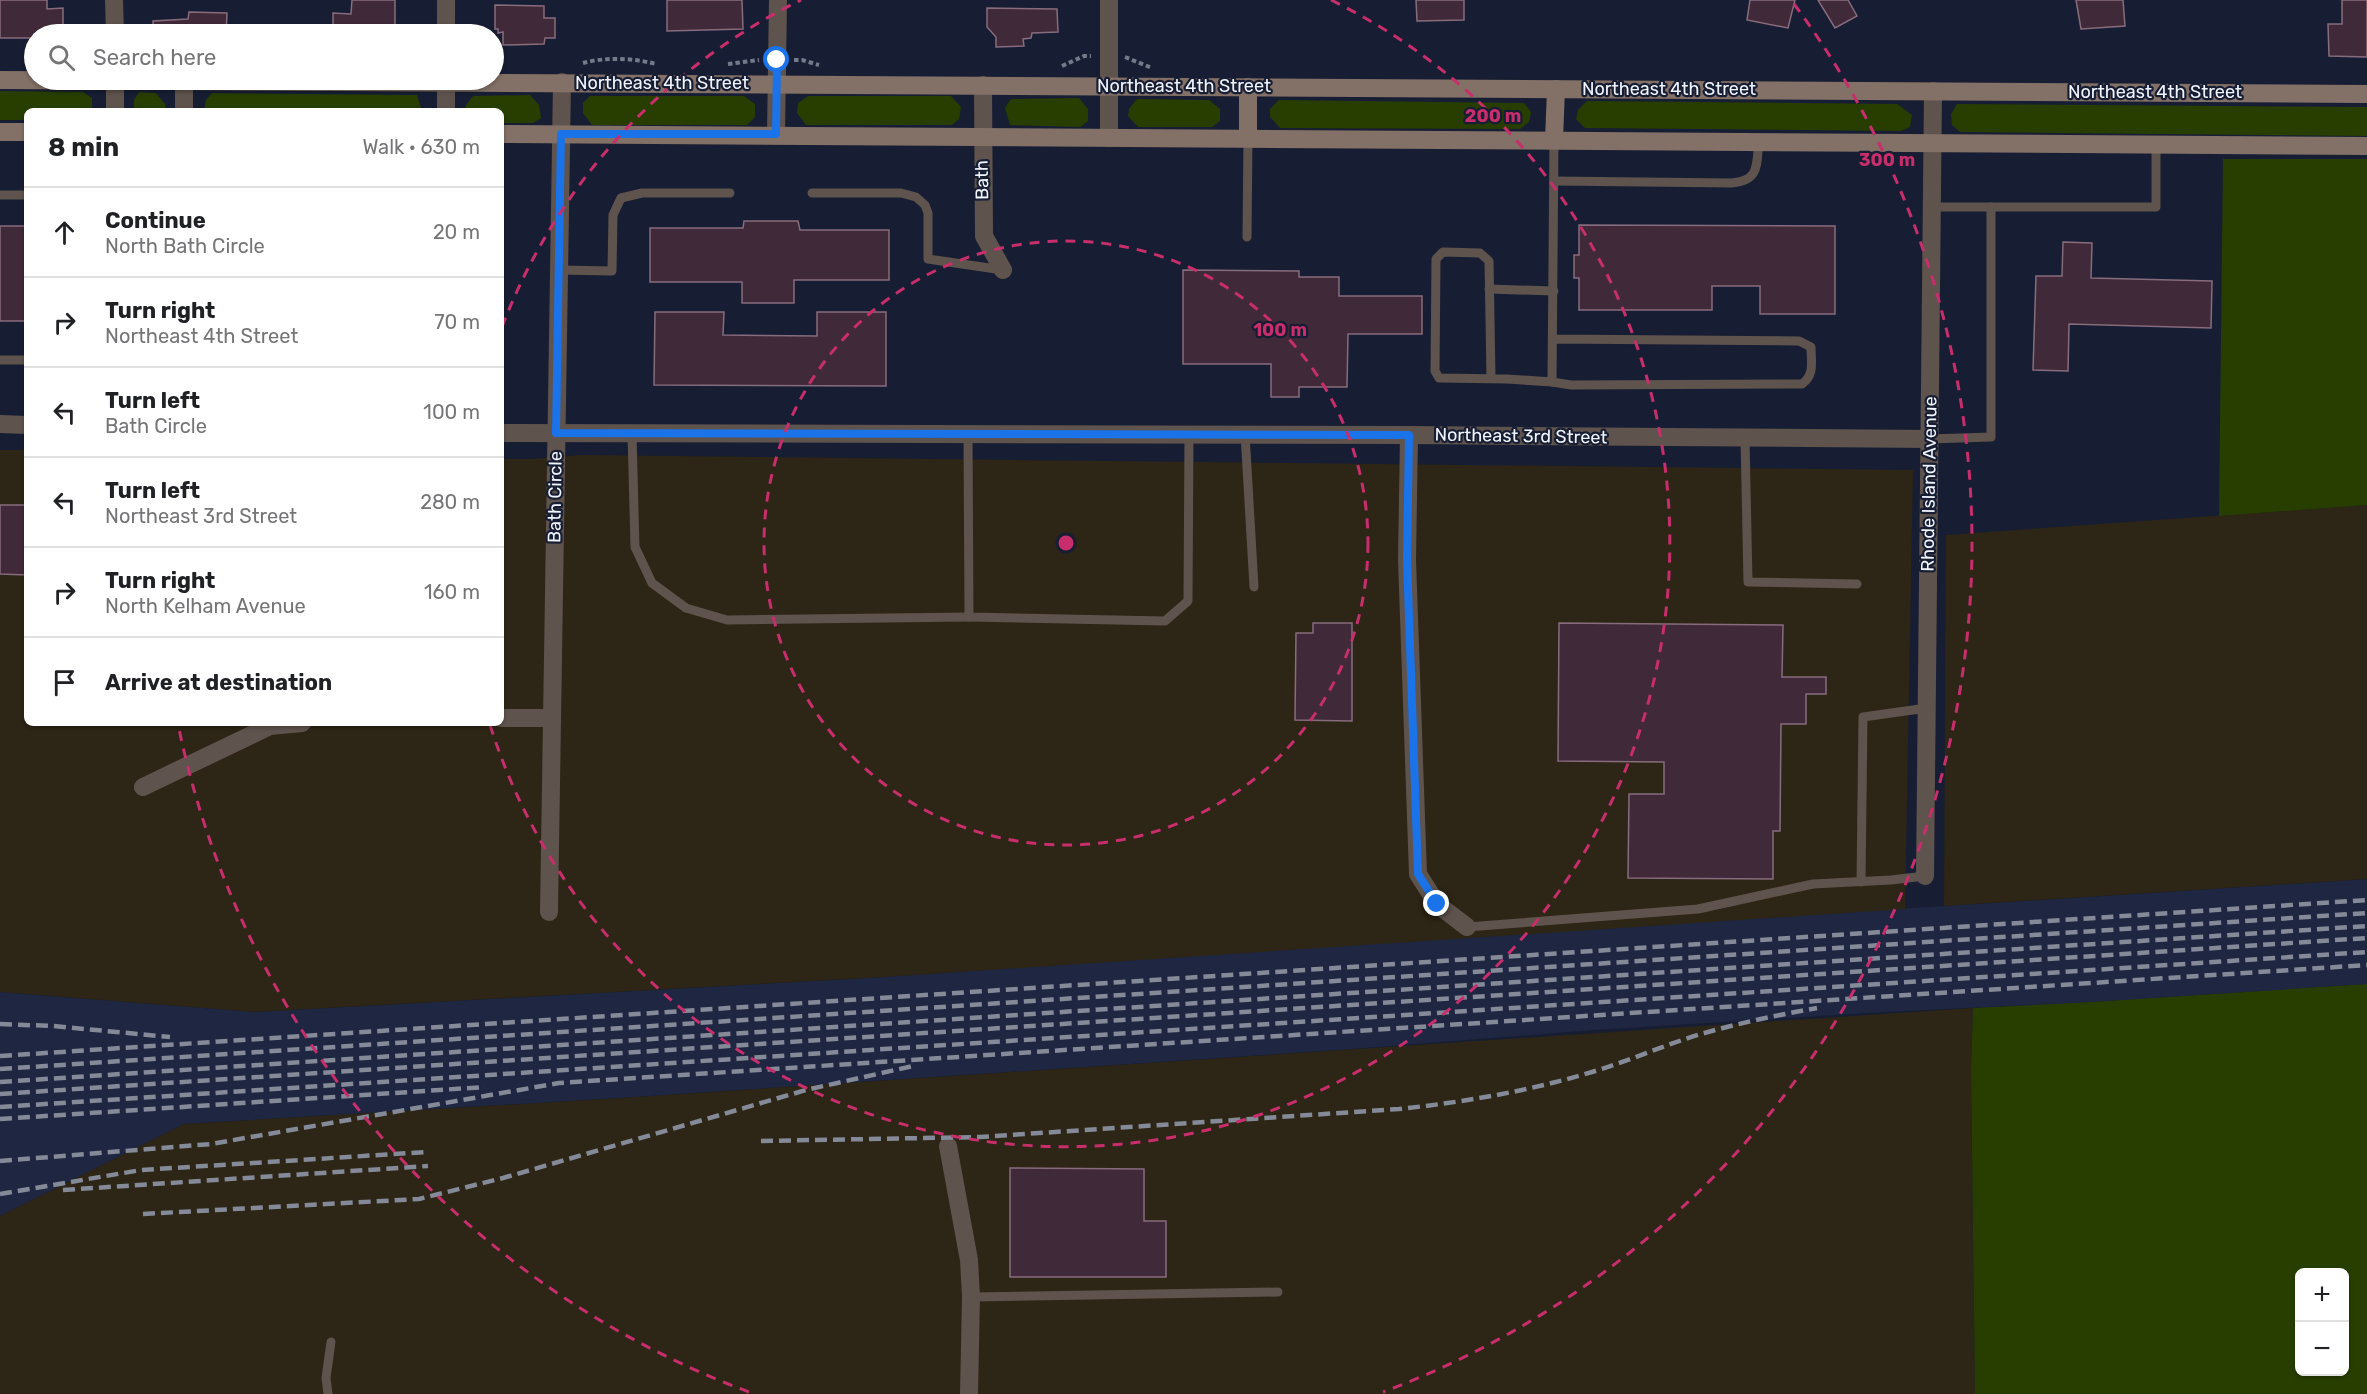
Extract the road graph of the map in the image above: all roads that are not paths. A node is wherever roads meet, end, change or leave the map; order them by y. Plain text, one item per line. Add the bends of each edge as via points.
1 (114, 0) edge
2 (446, 0) edge
3 (778, 0) edge
4 (1109, 0) edge
5 (115, 24) edge
6 (446, 24) edge
7 (0, 80) edge
8 (24, 80) edge
9 (504, 81) edge
10 (562, 82) junction
11 (776, 84) junction
12 (982, 85) junction
13 (1109, 86) junction
14 (1248, 87) junction
15 (1556, 88) junction
16 (115, 90) edge
17 (184, 90) edge
18 (446, 90) edge
19 (1933, 91) junction
20 (2367, 94) edge
21 (115, 108) edge
22 (184, 108) edge
23 (446, 108) edge
24 (0, 132) edge
25 (24, 132) edge
26 (504, 134) edge
27 (561, 134) junction
28 (776, 134) junction
29 (981, 136) junction
30 (1109, 138) junction
31 (1248, 138) junction
32 (1554, 140) junction
33 (1759, 141) junction
34 (1933, 142) junction
35 (2156, 144) junction
36 (2367, 146) edge
37 (1554, 181) junction
38 (730, 193) dead end
39 (812, 194) dead end
40 (0, 195) edge
41 (24, 195) edge
42 (1932, 207) junction
43 (1991, 207) junction
44 (1247, 237) dead end
45 (559, 270) junction
46 (1003, 270) joint
47 (1490, 289) junction
48 (1554, 291) junction
49 (1553, 339) junction
50 (0, 360) edge
51 (24, 360) edge
52 (1491, 378) junction
53 (1552, 382) junction
54 (0, 424) edge
55 (24, 425) edge
56 (504, 433) edge
57 (556, 433) junction
58 (632, 434) junction
59 (968, 434) junction
60 (1189, 434) junction
61 (1245, 434) junction
62 (1409, 435) junction
63 (1745, 438) junction
64 (1929, 439) junction
65 (1857, 584) dead end
66 (1254, 587) dead end
67 (969, 617) junction
68 (1926, 708) junction
69 (504, 718) edge
70 (552, 718) junction
71 (270, 726) edge
72 (143, 787) dead end
73 (1925, 876) joint
74 (1861, 882) junction
75 (549, 912) dead end
76 (1467, 927) joint
77 (948, 1146) dead end
78 (1278, 1292) dead end
79 (971, 1297) junction
80 (331, 1342) dead end
81 (328, 1394) edge
82 (969, 1394) edge

1 - 5 street
2 - 6 street
3 - 11 street
4 - 13 street
7 - 8 main road, Northeast 4th Street
9 - 10 main road, Northeast 4th Street
10 - 11 main road, Northeast 4th Street
10 - 27 street, Bath Circle
11 - 12 main road, Northeast 4th Street
11 - 28 street
12 - 13 main road, Northeast 4th Street
12 - 29 street, Bath
13 - 14 main road, Northeast 4th Street
13 - 30 street
14 - 15 main road, Northeast 4th Street
14 - 31 main road
15 - 19 main road, Northeast 4th Street
15 - 32 main road
16 - 21 street
17 - 22 street
18 - 23 street
19 - 20 main road, Northeast 4th Street
19 - 34 street, Rhode Island Avenue
24 - 25 main road
26 - 27 main road
27 - 28 main road
27 - 45 street, Bath Circle
28 - 29 main road
29 - 30 main road
29 - 46 street, Bath via 984,236
30 - 31 main road
31 - 32 main road
31 - 44 lane
32 - 33 main road
32 - 37 lane
33 - 34 main road
33 - 37 lane via 1756,169 1746,181
34 - 35 main road
34 - 42 street, Rhode Island Avenue
35 - 36 main road
35 - 43 lane via 2156,207
37 - 48 lane
38 - 45 lane via 642,193 621,198 613,215 612,271
39 - 46 lane via 916,197 928,213 928,259
40 - 41 lane
42 - 43 lane
42 - 64 street, Rhode Island Avenue
43 - 64 lane via 1991,437
45 - 57 street, Bath Circle
47 - 48 lane
47 - 52 lane
47 - 52 lane via 1489,261 1480,253 1443,252 1436,259 1435,371 1439,378
48 - 49 lane
49 - 53 lane
49 - 53 lane via 1799,341 1811,347 1812,370 1802,384
50 - 51 lane
52 - 53 lane
54 - 55 street
56 - 57 street, Northeast 3rd Street
57 - 58 street, Northeast 3rd Street
57 - 70 street, Bath Circle
58 - 59 street, Northeast 3rd Street
58 - 67 lane via 635,547 652,583 686,608 727,620
59 - 60 street, Northeast 3rd Street
59 - 67 lane
60 - 61 street, Northeast 3rd Street
60 - 67 lane via 1188,601 1165,621
61 - 62 street, Northeast 3rd Street
61 - 66 lane
62 - 63 street, Northeast 3rd Street
62 - 76 street via 1407,560 1418,874 1437,904
63 - 64 street, Northeast 3rd Street
63 - 65 lane via 1748,582
64 - 68 street, Rhode Island Avenue
68 - 73 street, Rhode Island Avenue
68 - 74 lane via 1863,717
69 - 70 street
70 - 75 street, Bath Circle
71 - 72 street
73 - 74 lane
74 - 76 lane via 1813,884 1698,909
77 - 79 street via 969,1260
78 - 79 lane
79 - 82 street
80 - 81 lane

